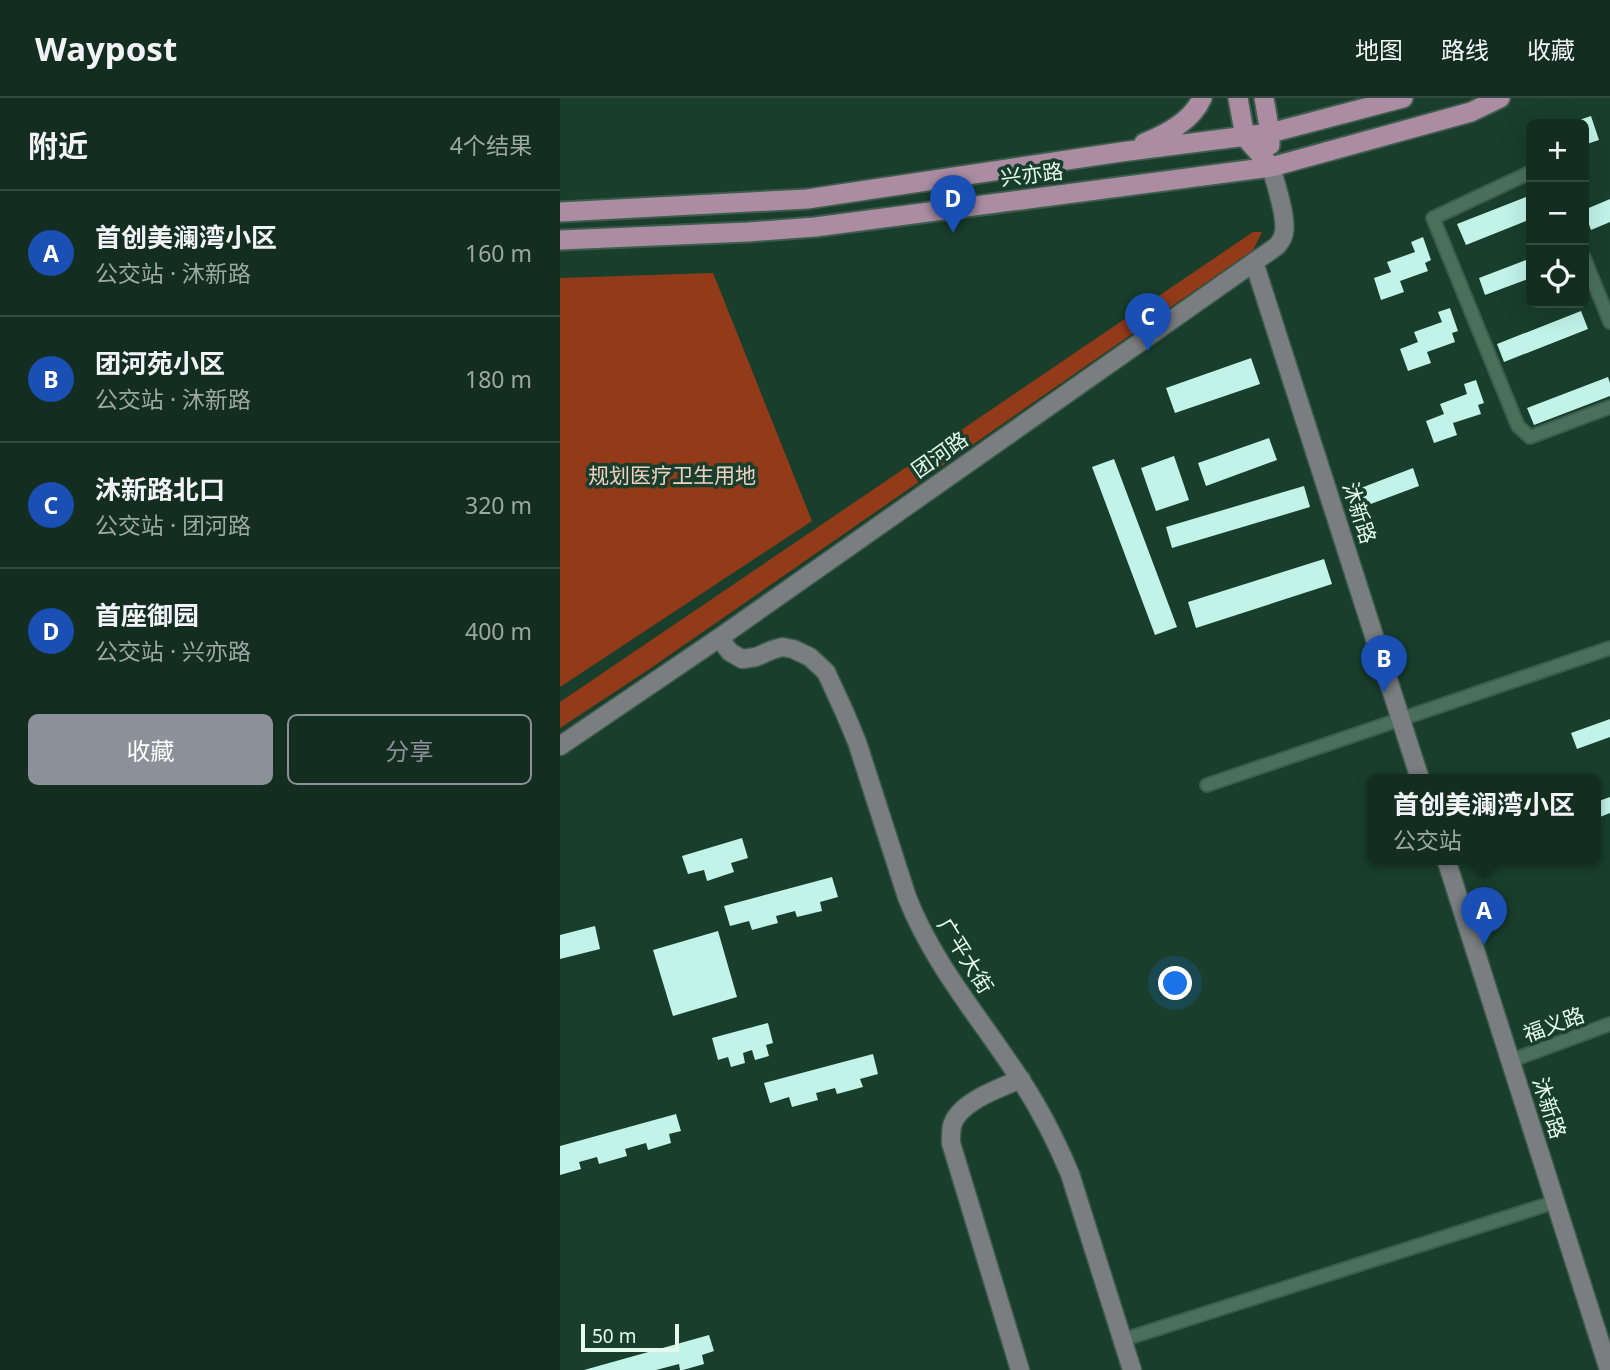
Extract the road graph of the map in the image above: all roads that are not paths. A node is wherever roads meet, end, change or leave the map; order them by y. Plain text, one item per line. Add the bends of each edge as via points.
1 (1202, 98) edge
2 (1238, 98) edge
3 (1264, 98) edge
4 (1403, 98) edge
5 (1500, 98) edge
6 (1270, 133) junction
7 (1245, 137) junction
8 (1121, 152) junction
9 (1271, 167) junction
10 (1526, 174) edge
11 (560, 212) edge
12 (560, 240) edge
13 (1254, 262) junction
14 (1589, 270) edge
15 (1610, 322) edge
16 (1610, 407) edge
17 (719, 638) junction
18 (1610, 648) edge
19 (1401, 719) junction
20 (560, 746) edge
21 (1418, 774) edge
22 (1207, 785) dead end
23 (1448, 865) edge
24 (1610, 1024) edge
25 (1510, 1061) junction
26 (1021, 1079) junction
27 (1555, 1202) junction
28 (1122, 1340) junction
29 (1015, 1369) edge
30 (1132, 1370) edge
31 (1609, 1370) edge

1 - 8 main road via 1181,125
2 - 7 main road
3 - 6 main road
4 - 6 main road, 兴亦路
5 - 9 main road, 兴亦路 via 1471,112
6 - 7 main road, 兴亦路
6 - 9 main road
7 - 8 main road, 兴亦路
7 - 9 main road
8 - 11 main road, 兴亦路 via 807,199
9 - 12 main road, 兴亦路 via 815,227
9 - 13 street, 团河路 via 1284,235
10 - 16 street via 1433,218 1518,426 1530,437
13 - 17 street, 团河路
13 - 19 street, 沐新路
14 - 15 street
17 - 20 street, 团河路
17 - 26 street, 广平大街 via 742,659 782,647 810,657 826,672 857,742 915,918 951,981
18 - 19 street
19 - 21 street, 沐新路
19 - 22 street
23 - 25 street, 沐新路
24 - 25 street, 福义路
25 - 27 street, 沐新路
26 - 28 street, 广平大街 via 1070,1174
26 - 29 street via 963,1107 952,1124 951,1143
27 - 28 street
27 - 31 street, 沐新路
28 - 30 street, 广平大街

